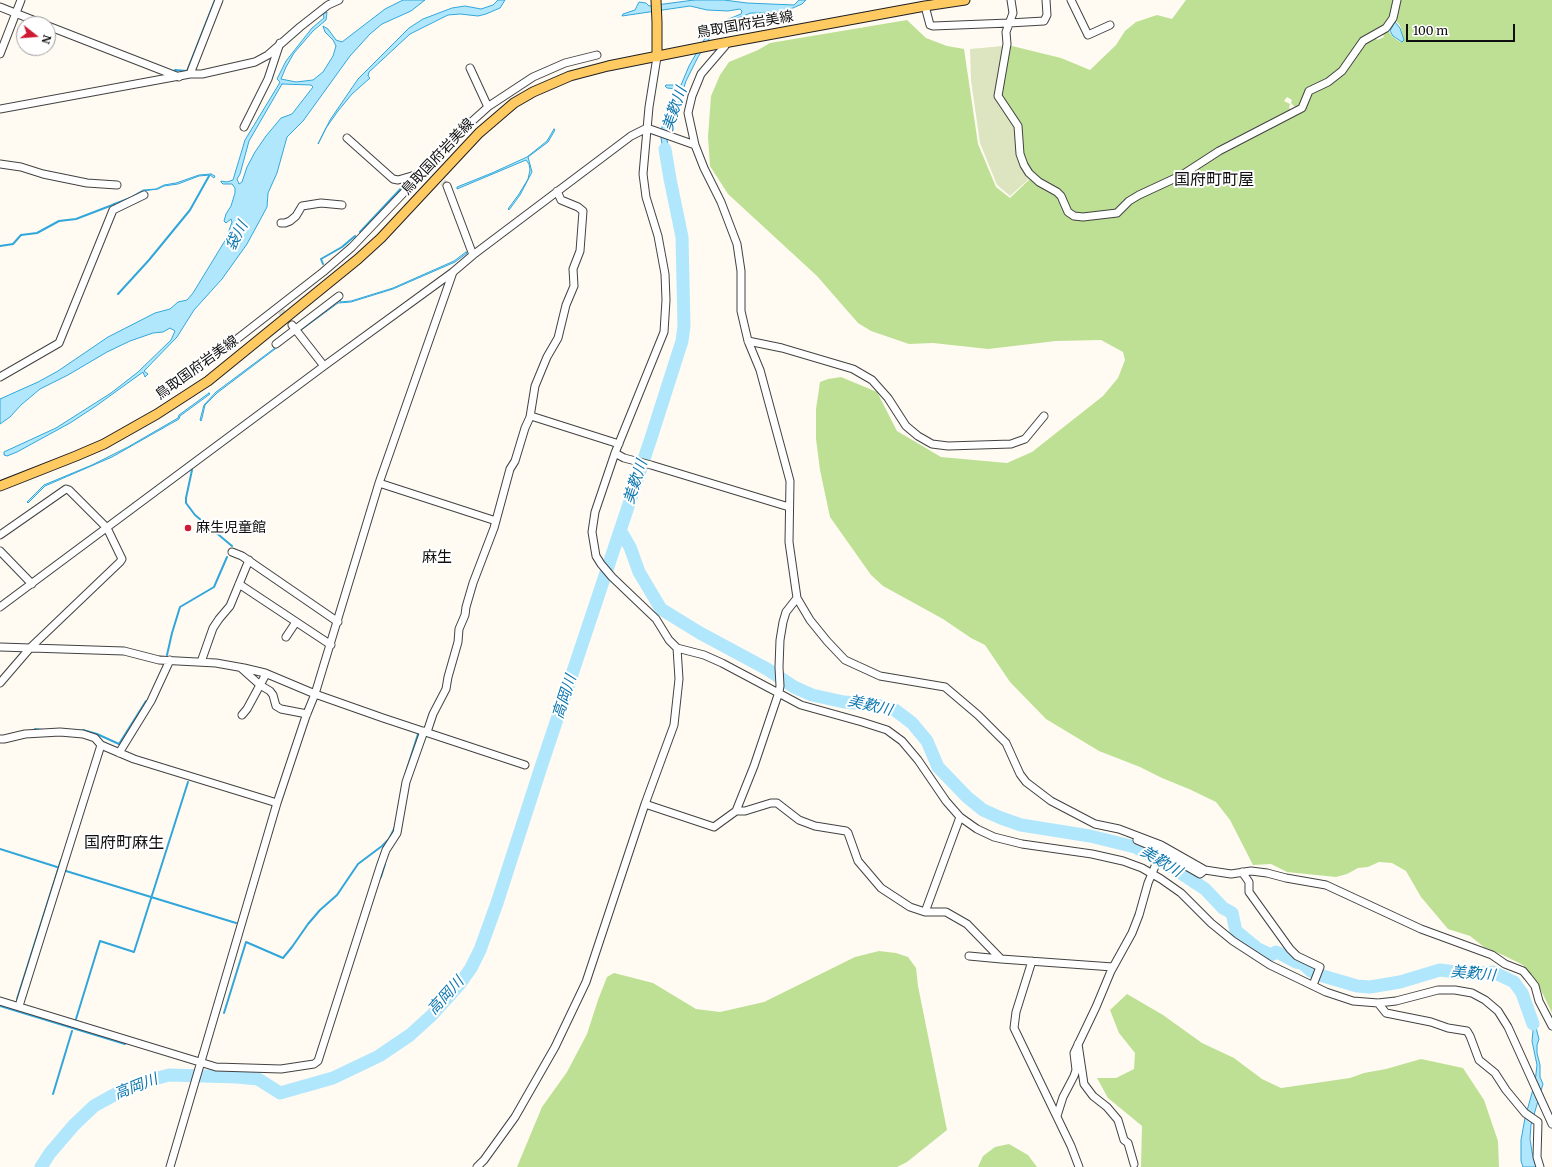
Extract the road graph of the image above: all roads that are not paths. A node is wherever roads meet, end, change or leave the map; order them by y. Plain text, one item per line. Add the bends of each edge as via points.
1 (22, 0) edge
2 (219, 0) edge
3 (339, 0) edge
4 (656, 0) edge
5 (965, 0) edge
6 (1011, 0) edge
7 (1046, 0) edge
8 (1071, 0) edge
9 (1397, 0) edge
10 (925, 6) junction
11 (0, 7) edge
12 (16, 13) junction
13 (23, 16) edge
14 (1010, 23) junction
15 (1110, 25) dead end
16 (56, 29) edge
17 (280, 43) junction
18 (726, 43) junction
19 (0, 54) edge
20 (597, 55) dead end
21 (657, 57) junction
22 (470, 68) dead end
23 (190, 74) junction
24 (179, 77) junction
25 (488, 107) junction
26 (0, 109) edge
27 (244, 127) dead end
28 (647, 128) junction
29 (347, 138) dead end
30 (695, 145) junction
31 (0, 164) edge
32 (422, 173) junction
33 (117, 185) dead end
34 (447, 186) tunnel mouth
35 (557, 191) junction
36 (144, 195) dead end
37 (342, 205) dead end
38 (281, 223) dead end
39 (473, 255) junction
40 (453, 272) junction
41 (339, 296) dead end
42 (294, 327) junction
43 (237, 339) dead end
44 (748, 341) junction
45 (276, 344) dead end
46 (324, 366) junction
47 (0, 377) edge
48 (531, 416) junction
49 (1044, 416) dead end
50 (619, 444) junction
51 (615, 452) junction
52 (379, 483) junction
53 (0, 486) edge
54 (789, 507) junction
55 (496, 521) junction
56 (107, 528) junction
57 (0, 535) edge
58 (0, 551) edge
59 (232, 552) dead end
60 (249, 560) junction
61 (32, 584) junction
62 (239, 584) junction
63 (797, 598) junction
64 (0, 607) edge
65 (296, 622) junction
66 (338, 622) junction
67 (286, 637) dead end
68 (331, 645) junction
69 (0, 647) edge
70 (32, 647) junction
71 (677, 648) junction
72 (170, 660) junction
73 (201, 662) junction
74 (239, 667) junction
75 (266, 674) junction
76 (0, 682) edge
77 (260, 685) junction
78 (779, 692) junction
79 (315, 694) junction
80 (242, 714) dead end
81 (307, 714) junction
82 (426, 732) junction
83 (0, 739) edge
84 (101, 745) junction
85 (119, 753) junction
86 (525, 765) dead end
87 (277, 803) junction
88 (645, 804) junction
89 (736, 811) junction
90 (960, 817) junction
91 (1122, 830) junction
92 (1160, 854) junction
93 (1153, 870) junction
94 (1205, 870) junction
95 (1242, 872) junction
96 (925, 912) junction
97 (969, 956) dead end
98 (1001, 959) junction
99 (1032, 961) junction
100 (1113, 967) junction
101 (1314, 982) junction
102 (0, 1001) edge
103 (1378, 1003) junction
104 (19, 1006) junction
105 (1552, 1026) edge
106 (1078, 1044) junction
107 (200, 1066) junction
108 (1057, 1116) junction
109 (1552, 1124) edge
110 (1134, 1164) dead end
111 (170, 1167) edge
112 (477, 1167) edge
113 (1079, 1167) edge
114 (1540, 1167) edge

1 - 12 street
2 - 23 street
3 - 17 street via 328,5
4 - 21 main road
5 - 10 main road, 鳥取国府岩美線
6 - 14 street via 1013,13
7 - 14 street via 1047,16 1044,21
8 - 15 street via 1088,35
9 - 14 street via 1393,18 1386,28 1364,41 1342,71 1328,82 1309,91 1302,108 1219,151 1182,175 1129,201 1117,212 1083,217 1068,212 1061,196 1039,182 1026,169 1020,154 1018,126 998,96 1007,44 1006,32
10 - 14 street via 930,25 933,26
10 - 18 main road, 鳥取国府岩美線
11 - 12 street
12 - 13 street
12 - 19 street
16 - 24 street
17 - 23 street via 255,62 202,74
17 - 27 street via 268,79
18 - 21 main road, 鳥取国府岩美線
18 - 30 street via 701,74 692,96 688,113
20 - 25 street via 565,63 532,77
21 - 28 street
21 - 53 main road, 鳥取国府岩美線 via 570,76 533,92 514,104 479,133 381,238 358,259 208,381 158,414 104,444
22 - 25 street
23 - 24 street
24 - 26 street
25 - 32 street via 459,133
28 - 30 street
28 - 35 street via 631,136
28 - 50 street via 643,174 646,197 658,236 665,274 664,332
29 - 32 street via 393,179
30 - 44 street via 737,244 741,271 741,311
31 - 33 street via 87,183
32 - 43 street via 352,247 279,309
34 - 39 street
35 - 39 street
35 - 48 street via 561,200 583,211 580,251 574,265 574,286 566,305 558,338 535,386
36 - 47 street via 113,210 59,343
37 - 38 street via 321,202 302,206 290,221
39 - 40 street
40 - 46 street
40 - 52 street
41 - 42 street
42 - 45 street
42 - 46 street
44 - 49 street via 853,369 872,380 888,398 906,426 932,444 1011,444 1025,439
44 - 54 street via 760,370 790,480
46 - 56 street
48 - 50 street
48 - 55 street via 510,469
50 - 51 street
51 - 54 street via 624,458
51 - 71 street via 595,512 592,532 596,556 612,577 656,619
52 - 55 street
52 - 66 street
54 - 63 street via 789,542
55 - 82 street via 459,629 446,689
56 - 57 street via 66,489
56 - 61 street
56 - 70 street via 122,559
58 - 61 street
59 - 60 street
60 - 62 street
60 - 66 street
61 - 64 street
62 - 65 street
62 - 73 street via 230,606 213,628
63 - 78 street via 786,612 783,622
63 - 91 street via 810,620 845,660 880,676 945,687 1006,743 1026,782 1050,801 1095,824
65 - 67 street
65 - 68 street
66 - 68 street
68 - 79 street
69 - 70 street
70 - 72 street via 124,651 159,660
70 - 76 street
71 - 78 street via 710,657
71 - 88 street via 679,679 674,725
72 - 73 street
72 - 85 street via 151,701
73 - 74 street
74 - 75 street
74 - 77 street
75 - 77 street
75 - 79 street
77 - 80 street
77 - 81 street via 270,691 276,706
78 - 89 street
78 - 90 street via 801,705 887,730 902,740
79 - 81 street
79 - 82 street
81 - 87 street
82 - 86 street
82 - 107 street via 406,782 397,833 386,850 380,867 318,1061 314,1064 274,1069
83 - 84 street via 24,734 60,732 89,736
84 - 85 street
84 - 104 street
85 - 87 street
87 - 107 street
88 - 89 street via 714,827
88 - 112 street via 586,982 555,1048 515,1117
89 - 96 street via 777,803 799,820 815,826 846,831 858,862 881,888 910,907
90 - 93 street via 994,837 1100,856
90 - 96 street
91 - 92 street
91 - 94 street via 1161,845
92 - 93 street
92 - 94 street via 1200,874
93 - 100 street via 1140,915
93 - 101 street via 1233,941 1270,965
94 - 95 street via 1231,874
95 - 101 street via 1249,882 1249,892 1290,949 1297,956 1320,967
95 - 105 street via 1268,873 1326,885 1420,929 1492,955 1505,964 1523,971 1535,986 1539,1001
96 - 98 street via 946,912 967,924
97 - 98 street
98 - 99 street
99 - 100 street
99 - 108 street via 1016,1012 1014,1028
100 - 106 street
101 - 103 street via 1332,994 1352,1002
102 - 104 street
103 - 109 street via 1438,990 1472,993 1485,1000 1498,1011 1508,1026
103 - 114 street via 1386,1013 1467,1031 1478,1060 1495,1073 1525,1113 1538,1122 1537,1157
104 - 107 street
106 - 108 street via 1074,1053 1076,1070
106 - 110 street via 1084,1084 1118,1120
107 - 111 street
108 - 113 street

